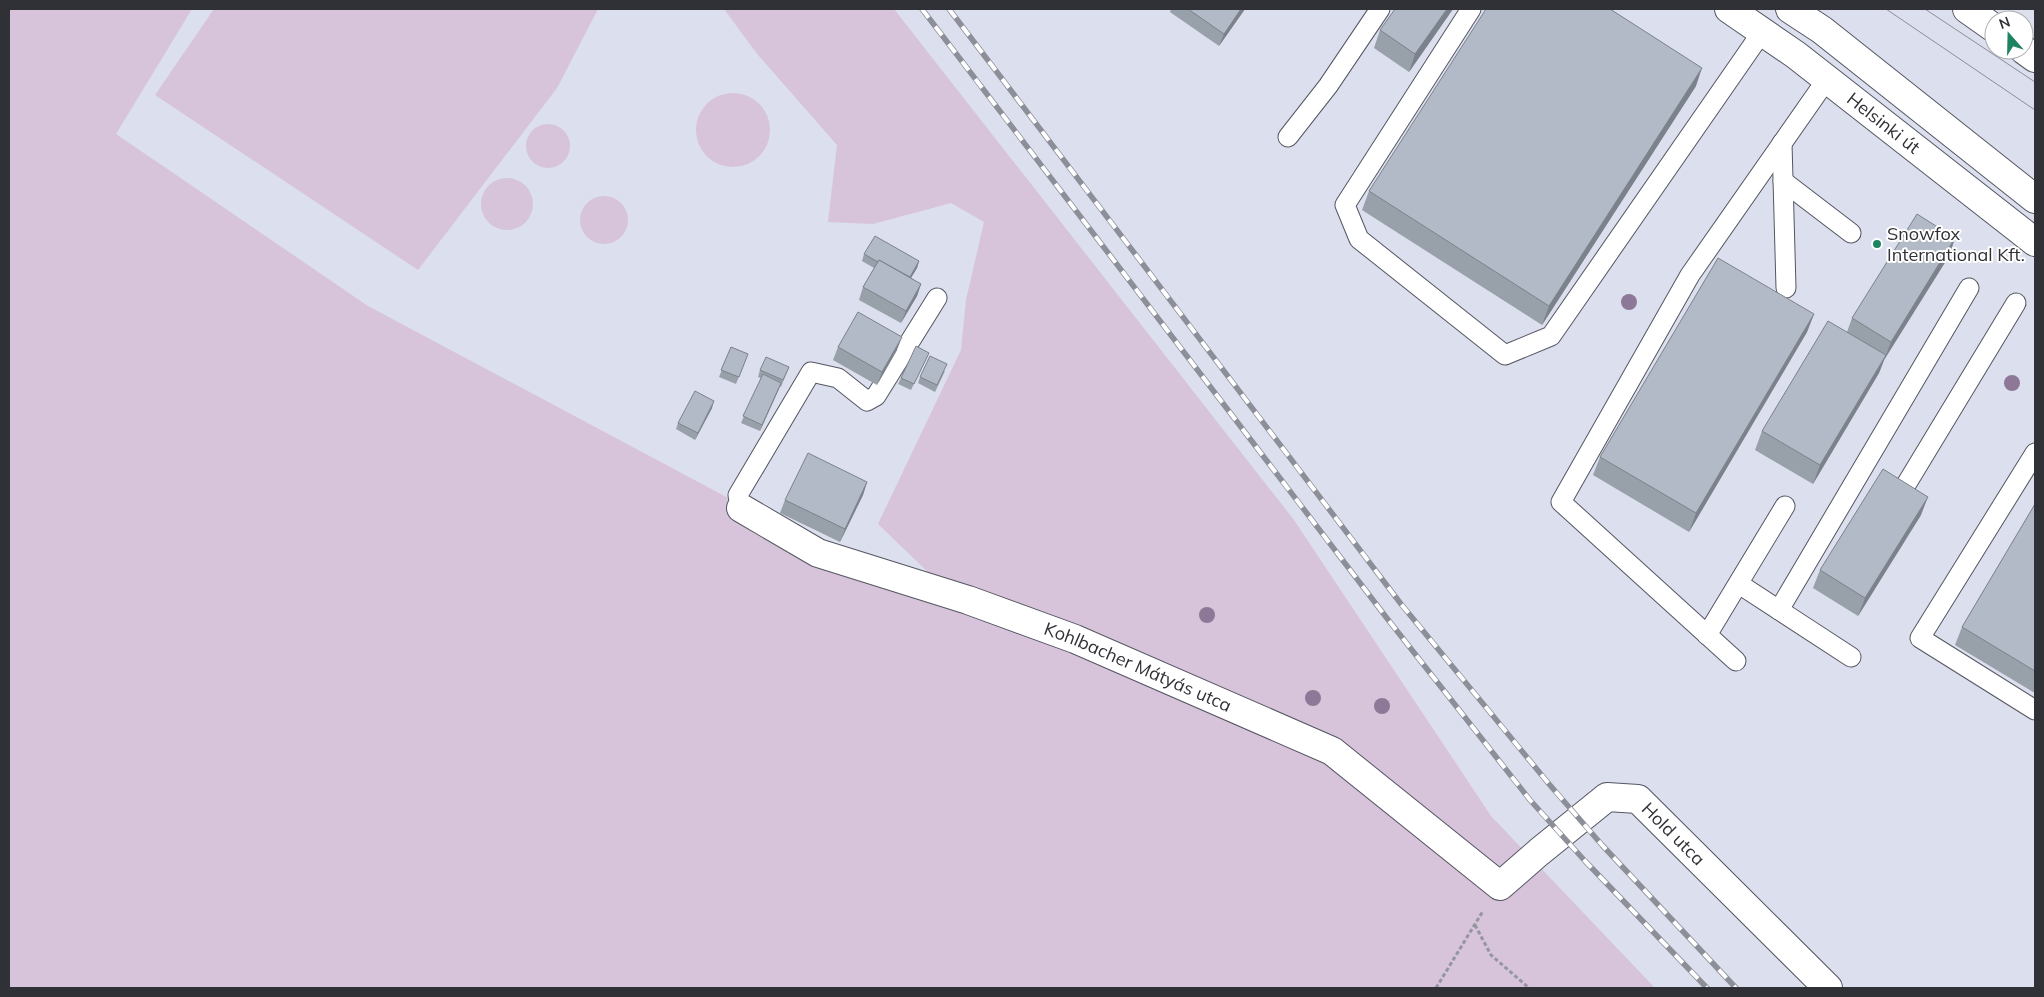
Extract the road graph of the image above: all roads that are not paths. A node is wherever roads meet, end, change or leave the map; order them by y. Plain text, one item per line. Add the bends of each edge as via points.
1 (1380, 9) edge
2 (1471, 9) edge
3 (1729, 9) edge
4 (1790, 9) edge
5 (1967, 9) edge
6 (1984, 21) edge
7 (1762, 32) junction
8 (1827, 79) junction
9 (1288, 137) dead end
10 (1782, 143) junction
11 (1783, 181) junction
12 (2035, 199) edge
13 (1851, 233) dead end
14 (2035, 242) edge
15 (1786, 288) dead end
16 (1969, 288) dead end
17 (937, 298) dead end
18 (2016, 303) dead end
19 (2035, 452) edge
20 (1904, 488) edge
21 (1786, 506) dead end
22 (741, 508) joint
23 (1739, 584) junction
24 (1779, 610) junction
25 (1707, 635) junction
26 (1851, 657) dead end
27 (1736, 661) dead end
28 (2035, 710) edge
29 (1500, 886) joint
30 (1828, 988) edge

1 - 9 lane via 1328,86
2 - 7 lane via 1345,205 1359,239 1505,356 1551,336
3 - 7 street, Helsinki út
4 - 12 street, Helsinki út via 1822,30
5 - 6 street
7 - 8 street, Helsinki út
8 - 10 lane
8 - 14 street, Helsinki út
10 - 11 lane
10 - 25 lane via 1690,275 1561,502
11 - 13 lane
11 - 15 lane
16 - 24 lane
17 - 22 lane via 876,396 867,401 838,378 811,372 738,495
18 - 20 lane
19 - 28 lane via 1920,638
21 - 23 lane
22 - 29 street, Kohlbacher Mátyás utca via 818,552 968,600 1075,640 1332,752
23 - 24 lane
23 - 25 lane
24 - 26 lane
25 - 27 lane
29 - 30 street, Hold utca via 1607,797 1638,800

